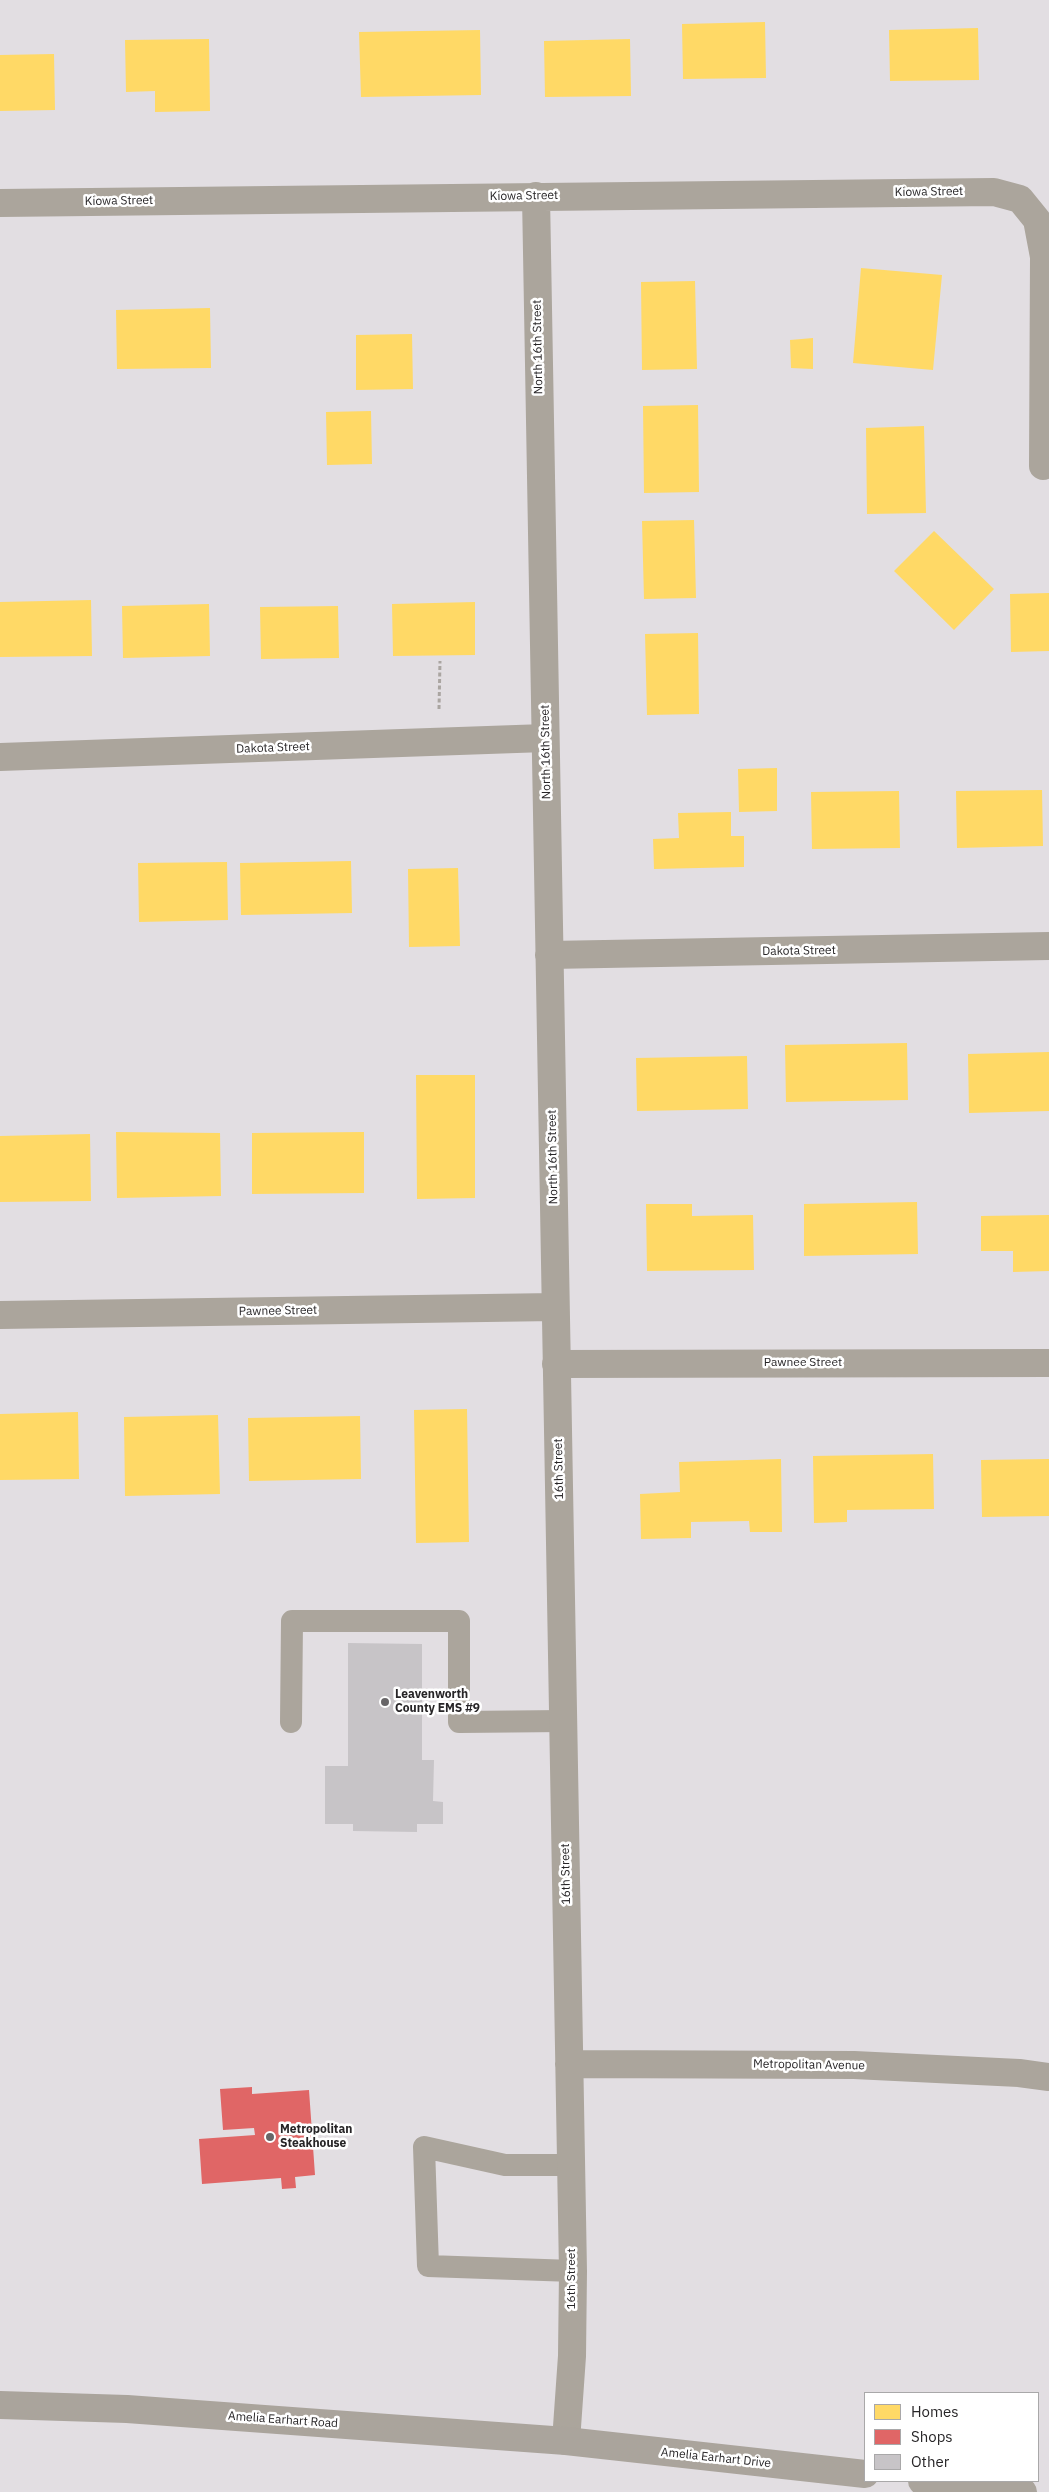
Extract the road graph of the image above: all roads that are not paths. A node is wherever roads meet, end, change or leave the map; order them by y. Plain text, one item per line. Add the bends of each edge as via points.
1 (536, 196) junction
2 (0, 203) edge
3 (1043, 466) dead end
4 (545, 738) junction
5 (0, 757) edge
6 (1049, 946) edge
7 (549, 956) junction
8 (555, 1307) junction
9 (0, 1315) edge
10 (1049, 1363) edge
11 (556, 1364) junction
12 (564, 1721) junction
13 (290, 1722) dead end
14 (569, 2064) junction
15 (1049, 2077) edge
16 (571, 2165) junction
17 (573, 2271) junction
18 (0, 2405) edge
19 (566, 2441) junction
20 (864, 2474) edge
21 (931, 2482) edge
22 (1023, 2492) edge

1 - 2 street, Kiowa Street
1 - 3 street, Kiowa Street via 994,192 1020,199 1037,220 1044,257
1 - 4 street, North 16th Street
4 - 5 street, Dakota Street
4 - 7 street, North 16th Street
6 - 7 street, Dakota Street
7 - 8 street, North 16th Street
8 - 9 street, Pawnee Street
8 - 11 street, 16th Street
10 - 11 street, Pawnee Street
11 - 12 street, 16th Street
12 - 13 lane via 459,1722 459,1621 292,1621
12 - 14 street, 16th Street
14 - 15 street, Metropolitan Avenue via 854,2065
14 - 16 street, 16th Street
16 - 17 street, 16th Street
16 - 17 lane via 505,2165 424,2147 428,2266
17 - 19 street, 16th Street
18 - 19 highway, Amelia Earhart Road via 137,2410
19 - 20 highway, Amelia Earhart Drive
21 - 22 highway

